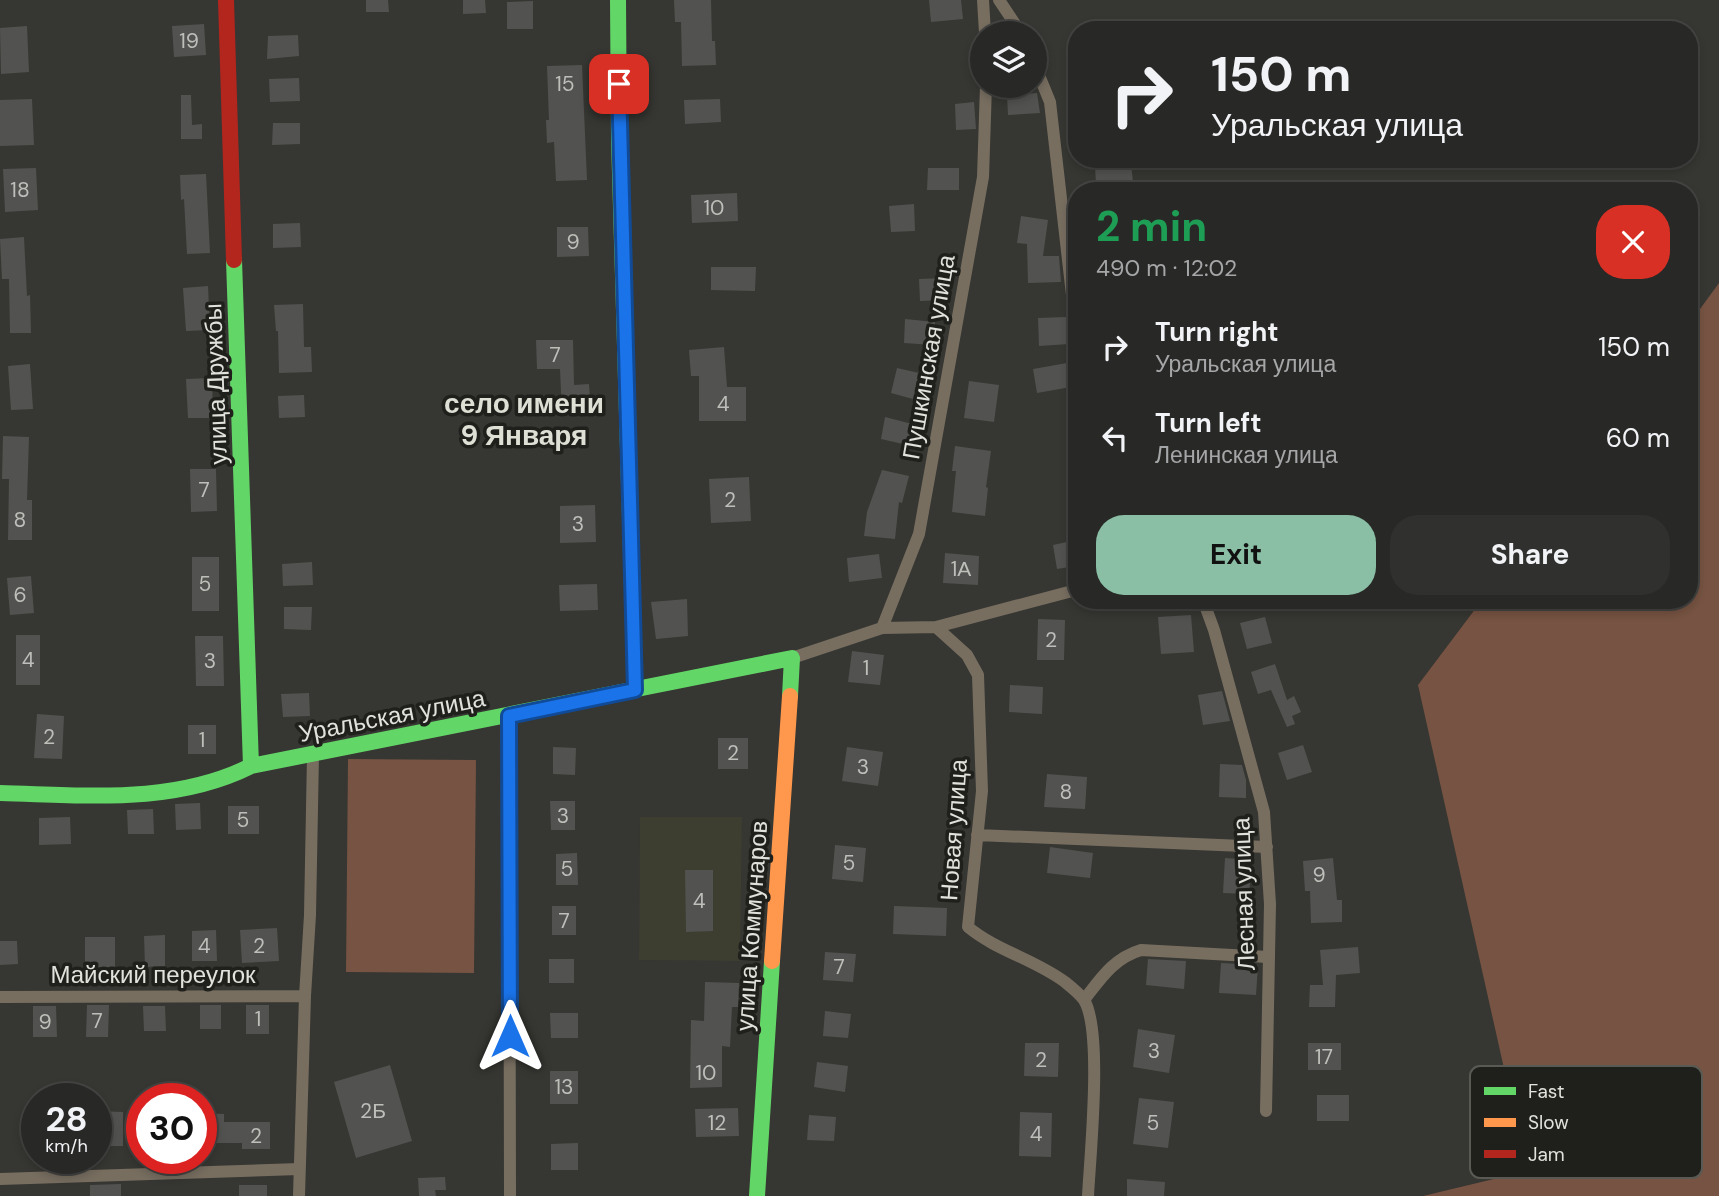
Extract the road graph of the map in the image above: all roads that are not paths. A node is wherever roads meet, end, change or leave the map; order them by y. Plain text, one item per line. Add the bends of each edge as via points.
1 (226, 0) edge
2 (618, 0) edge
3 (983, 0) edge
4 (999, 0) edge
5 (984, 21) edge
6 (1013, 21) edge
7 (1047, 94) edge
8 (986, 98) edge
9 (1068, 260) edge
10 (1068, 592) edge
11 (1206, 609) edge
12 (936, 627) junction
13 (882, 628) junction
14 (792, 658) junction
15 (635, 690) junction
16 (509, 716) junction
17 (313, 755) junction
18 (251, 766) junction
19 (0, 793) edge
20 (977, 835) junction
21 (1267, 847) junction
22 (1268, 957) junction
23 (305, 996) junction
24 (0, 997) edge
25 (1084, 1000) junction
26 (1266, 1111) dead end
27 (299, 1169) junction
28 (0, 1179) edge
29 (299, 1196) edge
30 (510, 1196) edge
31 (757, 1196) edge
32 (1088, 1196) edge

1 - 18 street, улица Дружбы
2 - 15 street
3 - 5 street
4 - 6 street
7 - 9 street
8 - 13 street, Пушкинская улица via 983,177 919,534
10 - 12 street, Уральская улица
11 - 21 street, Лесная улица via 1258,786
12 - 13 street, Уральская улица
12 - 20 street, Новая улица via 967,655 978,675 982,791
13 - 14 street, Уральская улица
14 - 15 street, Уральская улица
14 - 31 street, улица Коммунаров
15 - 16 street, Уральская улица
16 - 17 street, Уральская улица
16 - 30 street
17 - 18 street, Уральская улица
17 - 23 street
18 - 19 street, Уральская улица via 220,781 159,792
20 - 21 street
20 - 25 street, Новая улица via 968,927 986,942 1065,982
21 - 22 street, Лесная улица
22 - 25 street via 1141,950 1125,954
22 - 26 street, Лесная улица
23 - 24 street, Майский переулок
23 - 27 street
25 - 32 street via 1091,1020 1094,1060
27 - 28 street
27 - 29 street

